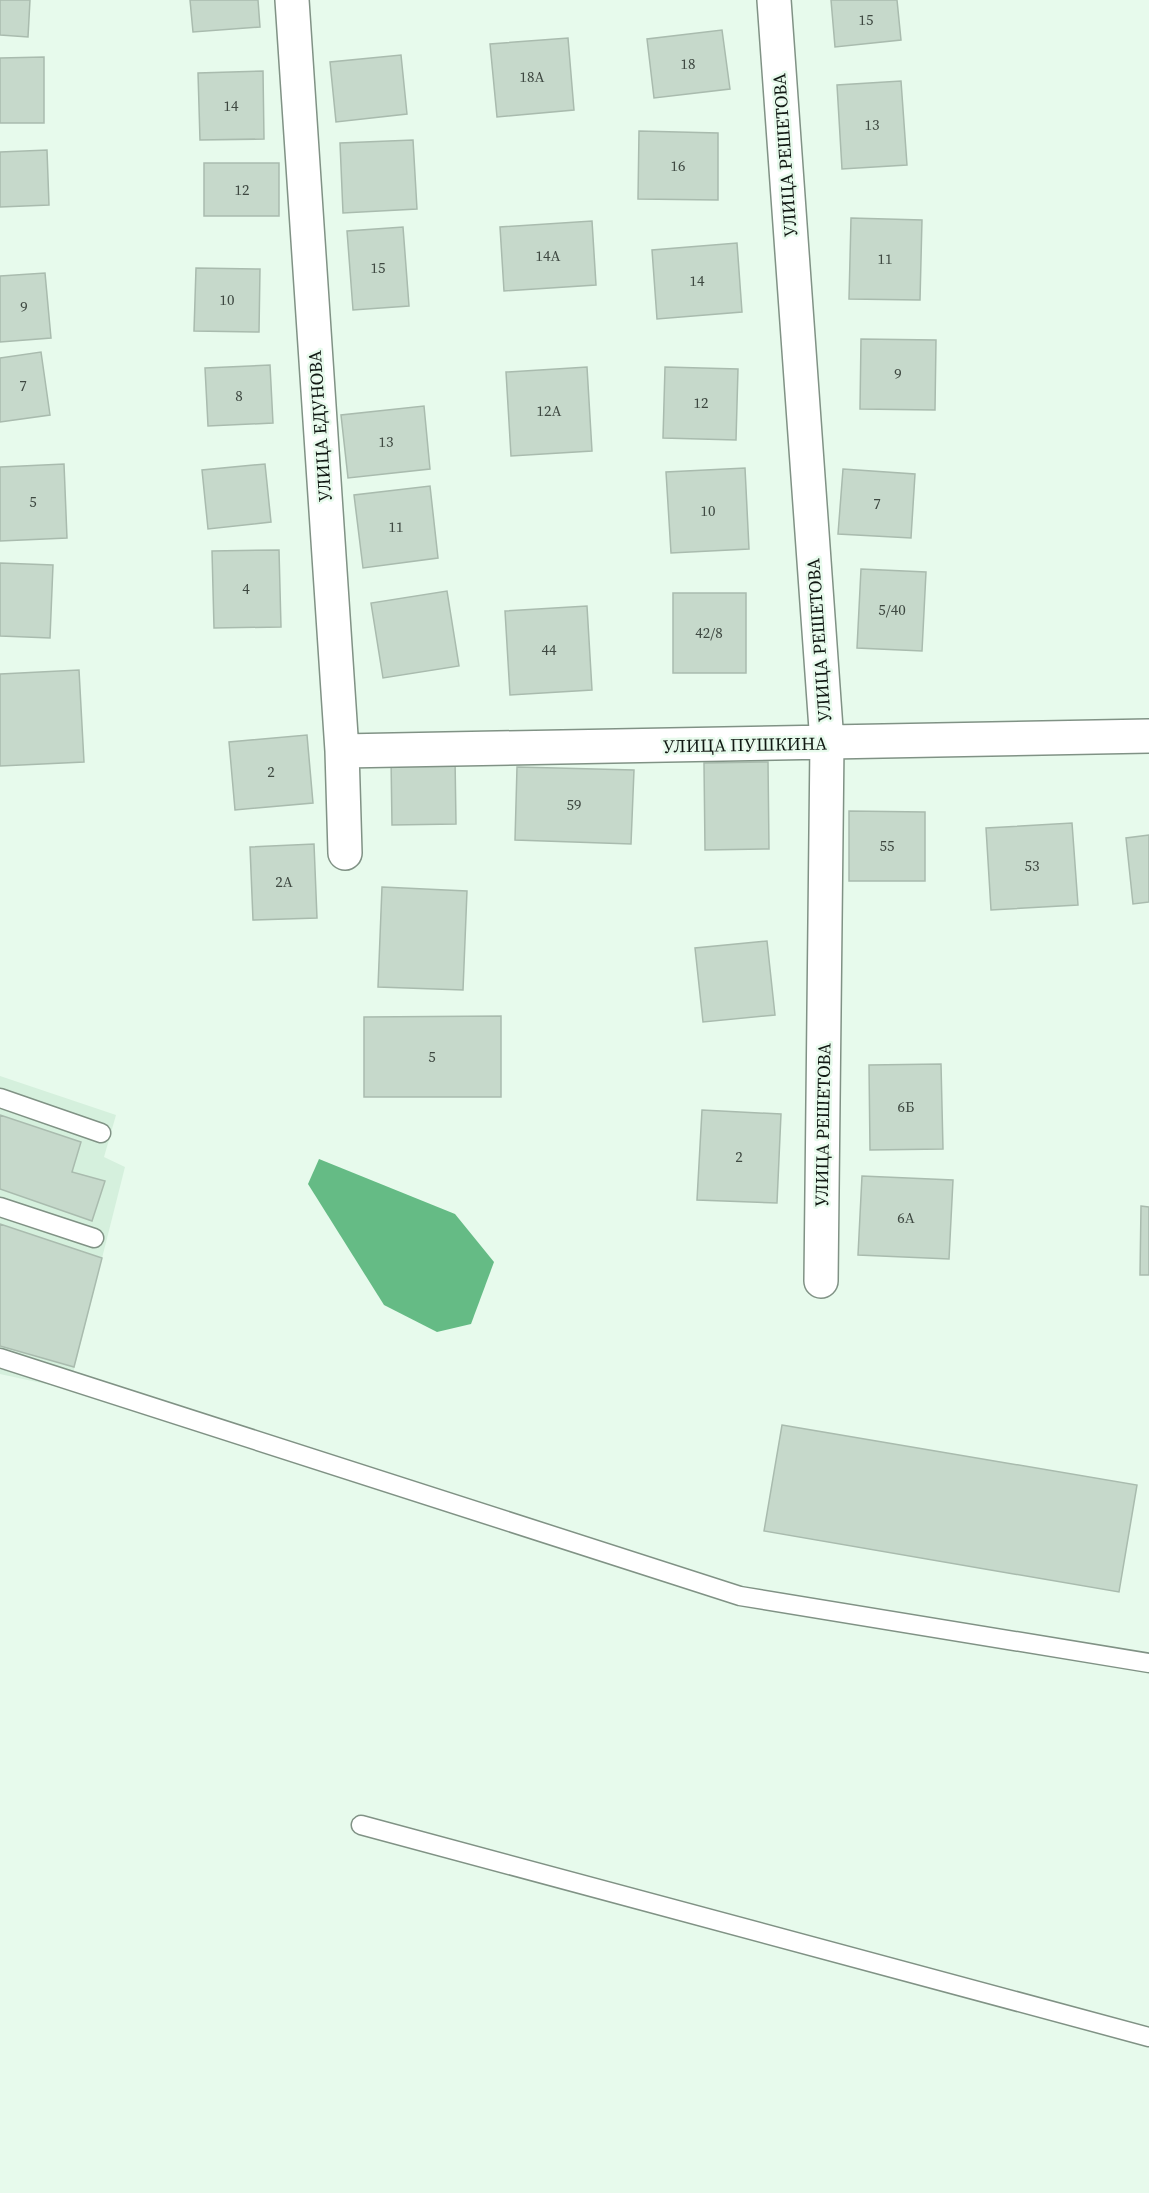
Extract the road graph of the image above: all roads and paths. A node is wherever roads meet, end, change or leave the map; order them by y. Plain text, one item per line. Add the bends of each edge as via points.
1 (292, 0) edge
2 (774, 0) edge
3 (1149, 736) edge
4 (827, 743) junction
5 (342, 751) junction
6 (345, 853) dead end
7 (0, 1098) edge
8 (101, 1133) dead end
9 (0, 1207) edge
10 (94, 1238) dead end
11 (821, 1281) dead end
12 (0, 1358) edge
13 (1149, 1663) edge
14 (361, 1825) dead end
15 (1149, 2037) edge

1 - 5 street, УЛИЦА ЕДУНОВА
2 - 4 street, УЛИЦА РЕШЕТОВА
3 - 4 street, УЛИЦА ПУШКИНА
4 - 5 street, УЛИЦА ПУШКИНА
4 - 11 street, УЛИЦА РЕШЕТОВА
5 - 6 street, УЛИЦА ЕДУНОВА
7 - 8 lane
9 - 10 lane
12 - 13 lane via 740,1596
14 - 15 lane

